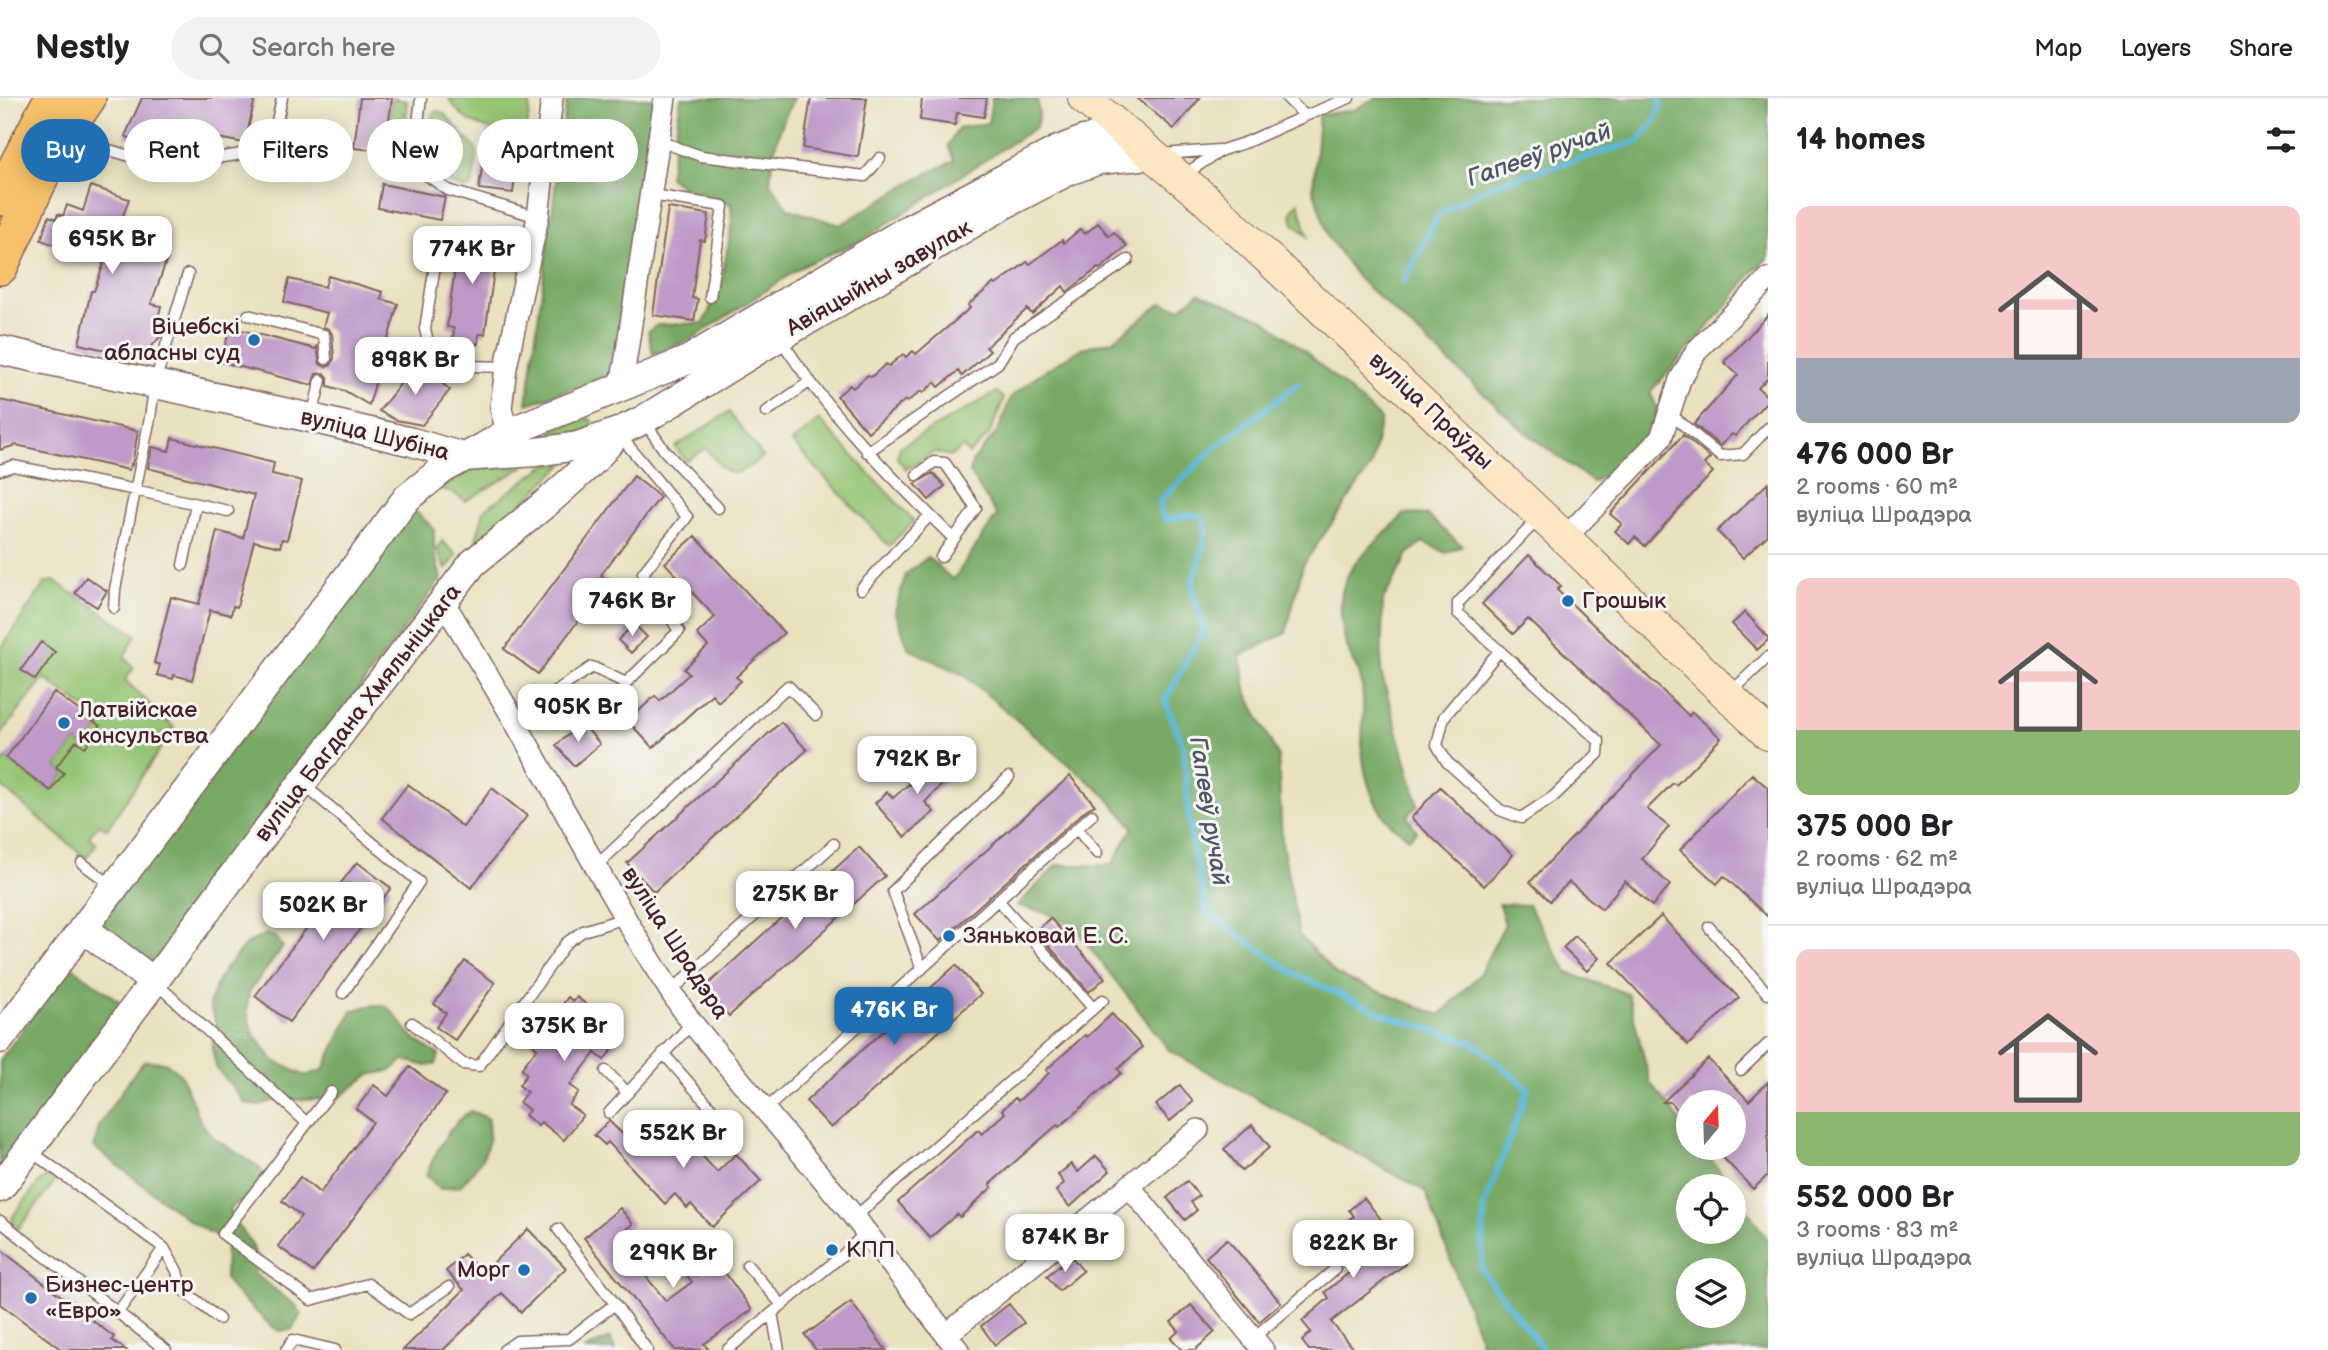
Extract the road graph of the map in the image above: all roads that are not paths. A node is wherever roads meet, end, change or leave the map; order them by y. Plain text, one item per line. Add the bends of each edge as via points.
1 (52, 98) edge
2 (88, 98) edge
3 (282, 98) edge
4 (421, 98) edge
5 (552, 98) edge
6 (665, 98) edge
7 (1084, 98) edge
8 (1287, 98) edge
9 (1349, 98) edge
10 (1305, 116) junction
11 (74, 119) edge
12 (1123, 132) junction
13 (659, 141) junction
14 (110, 150) edge
15 (1222, 150) junction
16 (1152, 155) junction
17 (880, 158) dead end
18 (1179, 177) junction
19 (38, 182) edge
20 (651, 195) junction
21 (0, 198) edge
22 (538, 216) junction
23 (438, 246) dead end
24 (1128, 260) dead end
25 (0, 267) edge
26 (188, 274) dead end
27 (1768, 279) edge
28 (710, 297) dead end
29 (248, 315) dead end
30 (772, 325) junction
31 (0, 350) edge
32 (326, 359) dead end
33 (506, 368) junction
34 (321, 380) dead end
35 (155, 382) junction
36 (808, 383) junction
37 (619, 390) junction
38 (766, 412) dead end
39 (1668, 412) junction
40 (312, 418) junction
41 (643, 419) junction
42 (1768, 428) edge
43 (618, 432) junction
44 (507, 433) junction
45 (867, 452) junction
46 (463, 457) junction
47 (0, 470) edge
48 (917, 475) dead end
49 (135, 491) junction
50 (196, 504) junction
51 (718, 509) dead end
52 (228, 511) dead end
53 (930, 514) junction
54 (1541, 516) junction
55 (954, 538) junction
56 (1565, 538) junction
57 (941, 556) dead end
58 (183, 565) dead end
59 (861, 589) dead end
60 (443, 601) junction
61 (114, 608) dead end
62 (1500, 650) junction
63 (1768, 657) edge
64 (1728, 695) junction
65 (816, 715) dead end
66 (514, 719) junction
67 (1768, 734) edge
68 (1009, 777) dead end
69 (302, 783) junction
70 (1092, 815) dead end
71 (1077, 828) junction
72 (834, 844) dead end
73 (1097, 853) dead end
74 (82, 863) dead end
75 (595, 867) junction
76 (114, 887) junction
77 (998, 900) junction
78 (625, 918) junction
79 (1709, 927) dead end
80 (83, 928) junction
81 (922, 969) junction
82 (154, 982) junction
83 (670, 992) junction
84 (343, 993) dead end
85 (1768, 994) edge
86 (1103, 1000) dead end
87 (1093, 1008) junction
88 (412, 1023) dead end
89 (692, 1023) junction
90 (0, 1039) edge
91 (1768, 1044) edge
92 (663, 1053) junction
93 (1741, 1070) dead end
94 (606, 1071) dead end
95 (331, 1092) dead end
96 (628, 1093) junction
97 (765, 1110) junction
98 (609, 1113) dead end
99 (718, 1116) dead end
100 (307, 1123) junction
101 (1198, 1130) dead end
102 (29, 1150) junction
103 (1129, 1186) junction
104 (0, 1188) edge
105 (0, 1221) edge
106 (860, 1225) junction
107 (558, 1229) dead end
108 (164, 1248) junction
109 (747, 1265) dead end
110 (1335, 1269) dead end
111 (449, 1287) dead end
112 (615, 1304) junction
113 (782, 1304) junction
114 (118, 1312) junction
115 (772, 1313) junction
116 (219, 1319) dead end
117 (952, 1343) edge
118 (1258, 1344) edge
119 (571, 1345) edge
120 (733, 1348) edge
121 (166, 1350) edge
122 (286, 1350) edge
123 (335, 1350) edge
124 (504, 1350) edge
125 (647, 1350) edge
126 (779, 1350) edge

1 - 21 main road
2 - 11 main road
3 - 14 lane via 272,144 236,155 164,166
4 - 22 lane via 413,166 448,190
5 - 22 street
6 - 13 street
7 - 12 main road, вуліца Праўды
8 - 10 lane
9 - 10 lane
10 - 15 lane
12 - 16 main road, вуліца Праўды
12 - 30 street, Авіяцыйны завулак via 1056,151 907,230
13 - 17 lane via 701,156 864,176
13 - 20 street
15 - 16 lane
15 - 18 lane
16 - 18 main road, вуліца Праўды
16 - 30 street, Авіяцыйны завулак via 1099,160 1068,171
18 - 54 main road, вуліца Праўды
19 - 25 main road
20 - 28 lane via 723,206
20 - 37 street
22 - 33 street
23 - 33 lane via 425,329 429,346 443,358 468,366
24 - 45 lane via 1014,337 998,363
26 - 35 lane
27 - 39 street via 1698,350 1679,380
29 - 32 lane via 324,335
30 - 36 lane
30 - 37 street, Авіяцыйны завулак
30 - 41 street, Авіяцыйны завулак
31 - 35 street, вуліца Шубіна
33 - 44 street via 501,408
34 - 40 lane
35 - 40 street, вуліца Шубіна
35 - 49 lane
36 - 38 lane
36 - 45 lane
37 - 43 street
37 - 44 street
39 - 42 lane via 1720,456 1743,454
39 - 56 street via 1661,438
40 - 46 street, вуліца Шубіна
41 - 43 street, Авіяцыйны завулак
41 - 51 lane via 664,450
43 - 46 street via 578,446 536,453
43 - 60 street, вуліца Багдана Хмяльніцкага via 551,499 473,563
43 - 66 lane via 687,517 643,573 679,631 626,684 592,667
44 - 46 street
45 - 53 lane
46 - 76 street via 407,498
47 - 49 lane via 13,466
48 - 55 lane via 934,462 945,463 976,508
49 - 50 lane
49 - 61 lane
50 - 52 lane
50 - 58 lane
53 - 55 lane
53 - 59 lane
54 - 56 main road, вуліца Праўды
54 - 62 lane via 1458,603 1458,613
55 - 57 lane
56 - 64 main road, вуліца Праўды
60 - 66 street, вуліца Шрадэра
60 - 69 street, вуліца Багдана Хмяльніцкага
62 - 62 lane via 1444,717 1437,745 1447,762 1500,810 1521,818 1553,797 1598,754 1599,741
63 - 64 lane
64 - 67 main road, вуліца Праўды
65 - 75 lane via 788,686
66 - 75 street, вуліца Шрадэра
68 - 81 lane via 893,891
69 - 82 street, вуліца Багдана Хмяльніцкага
69 - 84 lane via 419,882
70 - 71 lane
71 - 73 lane
71 - 77 lane
72 - 83 lane
74 - 76 lane
75 - 78 street, вуліца Шрадэра
76 - 80 street
77 - 81 lane
77 - 87 lane
78 - 83 street, вуліца Шрадэра
78 - 88 lane via 583,931 566,943 479,1066 463,1064
79 - 85 lane
80 - 82 street
80 - 90 street
81 - 97 lane
82 - 100 lane
82 - 102 street, вуліца Багдана Хмяльніцкага
83 - 89 street, вуліца Шрадэра
86 - 87 lane
87 - 106 lane
89 - 92 lane
89 - 97 street, вуліца Шрадэра
91 - 93 lane
92 - 96 lane
92 - 99 lane
94 - 96 lane
95 - 100 lane
96 - 98 lane
97 - 106 street, вуліца Шрадэра
100 - 111 lane via 223,1234 311,1300 368,1284 410,1314
101 - 103 street
102 - 104 street, вуліца Багдана Хмяльніцкага
102 - 108 lane
103 - 117 street
103 - 118 street
105 - 114 lane
106 - 113 lane via 844,1254
106 - 117 street, вуліца Шрадэра
107 - 112 lane
108 - 114 lane
108 - 116 lane via 181,1288
109 - 113 lane
110 - 118 lane
112 - 119 lane
112 - 125 lane
113 - 115 lane
114 - 121 lane
115 - 120 lane
115 - 126 lane
119 - 124 lane via 517,1340
122 - 123 lane via 293,1340

